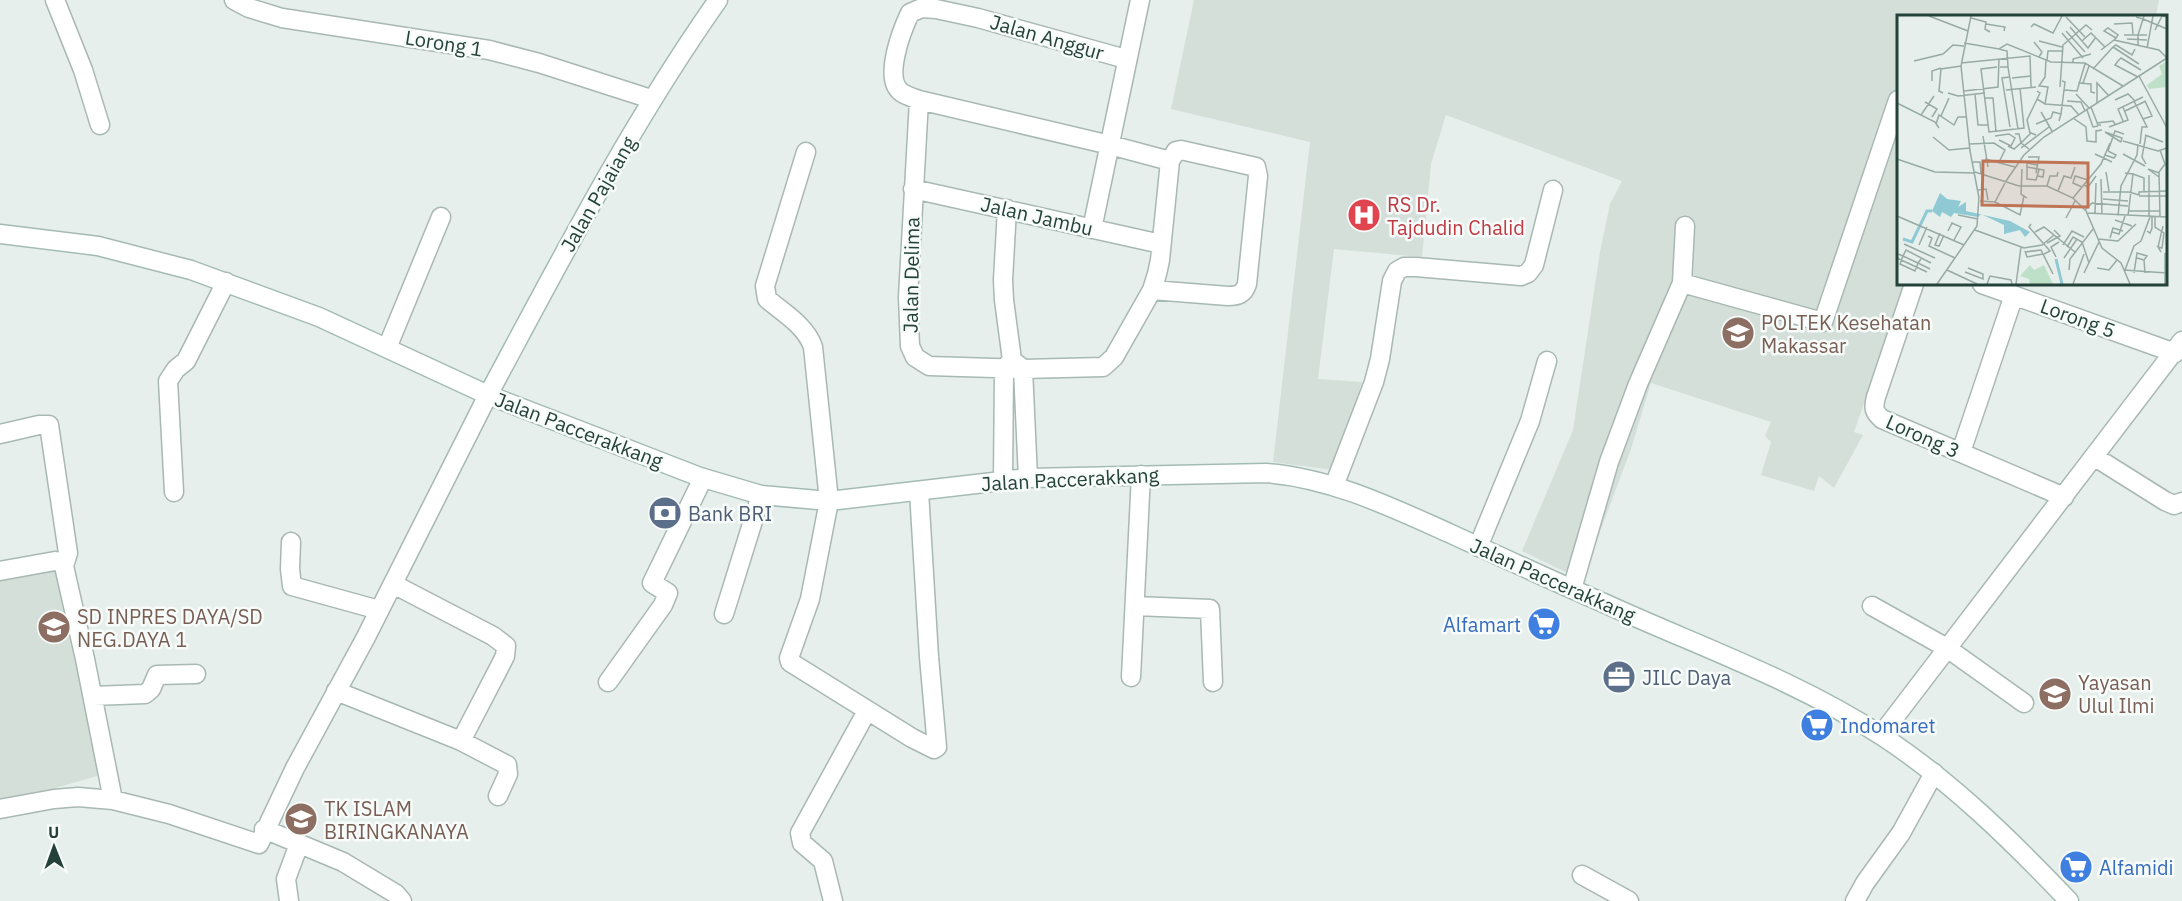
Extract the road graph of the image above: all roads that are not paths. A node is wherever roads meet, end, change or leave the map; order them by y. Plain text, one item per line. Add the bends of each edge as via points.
1 (55, 0) edge
2 (234, 0) edge
3 (718, 0) edge
4 (1140, 0) edge
5 (1126, 60) junction
6 (651, 99) junction
7 (919, 100) junction
8 (1897, 106) edge
9 (99, 125) dead end
10 (1110, 145) junction
11 (806, 152) dead end
12 (1170, 161) junction
13 (912, 189) junction
14 (1552, 190) dead end
15 (1007, 209) junction
16 (441, 217) dead end
17 (1685, 226) dead end
18 (1092, 229) junction
19 (0, 234) edge
20 (1161, 244) junction
21 (226, 282) junction
22 (1682, 283) junction
23 (1914, 285) edge
24 (1985, 285) edge
25 (1152, 290) junction
26 (2014, 295) junction
27 (2178, 347) edge
28 (387, 348) junction
29 (1547, 361) dead end
30 (1013, 366) junction
31 (488, 394) junction
32 (0, 434) edge
33 (1961, 452) junction
34 (2095, 457) junction
35 (1141, 475) junction
36 (703, 478) junction
37 (1028, 478) junction
38 (1003, 480) junction
39 (1334, 486) junction
40 (919, 491) junction
41 (174, 492) dead end
42 (761, 495) junction
43 (2064, 497) junction
44 (829, 501) junction
45 (2182, 502) edge
46 (291, 542) dead end
47 (1478, 546) junction
48 (64, 566) junction
49 (0, 571) edge
50 (393, 584) junction
51 (1572, 589) junction
52 (1135, 606) junction
53 (1872, 606) dead end
54 (378, 610) junction
55 (724, 614) dead end
56 (1947, 648) junction
57 (196, 674) dead end
58 (1131, 677) dead end
59 (608, 682) dead end
60 (1213, 682) dead end
61 (336, 692) junction
62 (93, 696) junction
63 (2024, 703) dead end
64 (867, 711) junction
65 (1881, 735) junction
66 (461, 741) junction
67 (1934, 773) junction
68 (498, 796) dead end
69 (112, 800) junction
70 (0, 809) edge
71 (264, 830) junction
72 (299, 844) junction
73 (1582, 874) dead end
74 (289, 901) edge
75 (402, 901) edge
76 (833, 901) edge
77 (1629, 901) edge
78 (1855, 901) edge
79 (2069, 901) edge

1 - 9 street via 83,70
2 - 6 street, Lorong 1 via 292,20 489,50
3 - 6 street, Jalan Pajaiang
4 - 5 street
5 - 7 street, Jalan Anggur via 978,18 916,9 905,24 894,61 894,83 901,92
5 - 10 street
6 - 31 street, Jalan Pajaiang
7 - 10 street
7 - 13 street, Jalan Delima
8 - 22 street via 1823,322
10 - 12 street
10 - 18 street
11 - 44 street via 765,286 767,299 810,336
12 - 20 street
12 - 25 street via 1181,150 1253,165 1259,170 1247,284 1237,296
13 - 15 street, Jalan Jambu
13 - 30 street, Jalan Delima via 908,297 910,346 915,357 929,366
14 - 39 street via 1534,265 1528,273 1521,276 1416,267 1397,271 1374,382
15 - 18 street, Jalan Jambu
15 - 30 street via 1004,300
16 - 28 street
17 - 22 street
18 - 20 street, Jalan Jambu
19 - 21 street, Jalan Paccerakkang via 98,246
20 - 25 street
21 - 28 street, Jalan Paccerakkang
21 - 41 street via 186,362 168,381
22 - 51 street via 1609,462
23 - 33 street, Lorong 3 via 1873,406 1882,419
24 - 26 street, Lorong 5
25 - 30 street via 1114,357 1103,366
26 - 27 street, Lorong 5
26 - 33 street
27 - 34 street
28 - 31 street, Jalan Paccerakkang
29 - 47 street via 1530,421
30 - 37 street
30 - 38 street
31 - 36 street, Jalan Paccerakkang
31 - 50 street, Jalan Pajaiang
32 - 48 street via 49,424 68,553
33 - 43 street, Lorong 3
34 - 43 street
34 - 45 street via 2165,501 2174,505
35 - 37 street, Jalan Paccerakkang
35 - 39 street, Jalan Paccerakkang via 1266,473
35 - 52 street
36 - 42 street, Jalan Paccerakkang
36 - 59 street via 652,583 668,593 663,605
37 - 38 street, Jalan Paccerakkang
38 - 40 street, Jalan Paccerakkang
39 - 47 street, Jalan Paccerakkang
40 - 44 street, Jalan Paccerakkang
40 - 64 street via 938,747 932,749
42 - 44 street, Jalan Paccerakkang
42 - 55 street
43 - 56 street
44 - 64 street via 810,599 789,658
46 - 54 street via 292,586
47 - 51 street, Jalan Paccerakkang
48 - 49 street via 55,561
48 - 62 street
50 - 54 street, Jalan Pajaiang
50 - 66 street via 506,646 501,666
51 - 65 street, Jalan Paccerakkang via 1735,660
52 - 58 street
52 - 60 street via 1210,609
53 - 56 street
54 - 61 street, Jalan Pajaiang
56 - 63 street
56 - 65 street
57 - 62 street via 157,675 144,694
61 - 66 street
61 - 71 street, Jalan Pajaiang
62 - 69 street
64 - 76 street via 800,833 802,843 823,861
65 - 67 street, Jalan Paccerakkang
66 - 68 street via 507,765 507,779
67 - 78 street via 1901,833
67 - 79 street, Jalan Paccerakkang via 2035,864
69 - 70 street via 70,797
69 - 71 street via 169,814 258,844
71 - 72 street
72 - 74 street via 286,879
72 - 75 street via 343,861
73 - 77 street

